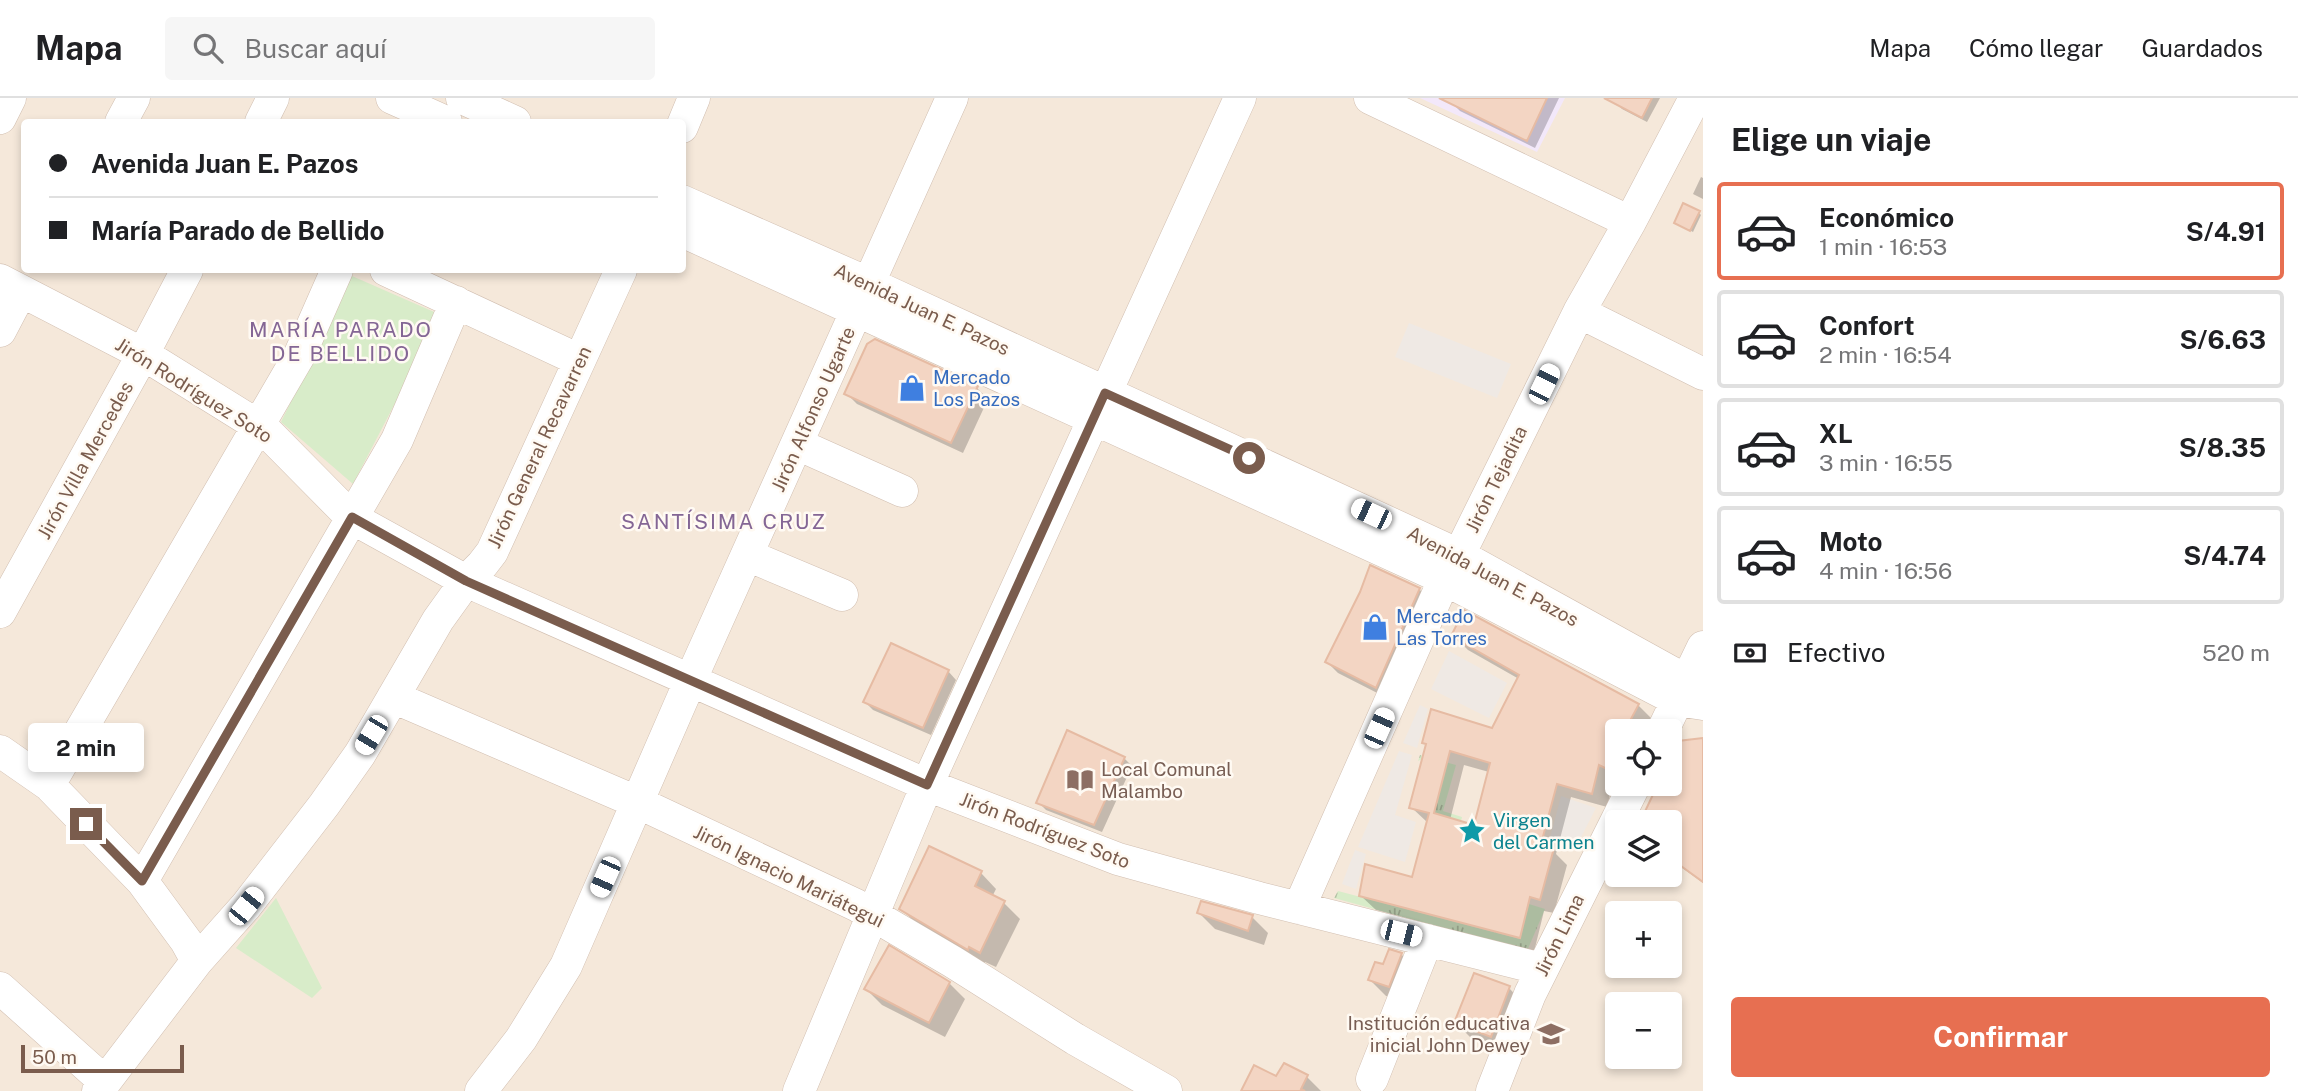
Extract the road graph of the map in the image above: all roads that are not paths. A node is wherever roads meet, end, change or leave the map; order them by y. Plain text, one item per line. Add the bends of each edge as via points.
1 (10, 98) edge
2 (134, 98) edge
3 (274, 98) edge
4 (392, 98) edge
5 (462, 98) edge
6 (524, 98) edge
7 (694, 98) edge
8 (952, 98) edge
9 (1240, 98) edge
10 (1370, 98) edge
11 (1695, 98) edge
12 (0, 118) edge
13 (123, 119) edge
14 (263, 119) edge
15 (439, 119) edge
16 (508, 119) edge
17 (515, 119) edge
18 (685, 119) edge
19 (686, 203) edge
20 (1630, 222) junction
21 (686, 232) edge
22 (185, 273) edge
23 (336, 273) edge
24 (393, 273) edge
25 (620, 273) edge
26 (10, 286) edge
27 (862, 297) junction
28 (456, 302) junction
29 (1579, 312) junction
30 (0, 331) edge
31 (143, 354) junction
32 (579, 360) junction
33 (1703, 374) edge
34 (1099, 405) junction
35 (257, 425) junction
36 (797, 444) junction
37 (902, 491) dead end
38 (352, 517) junction
39 (747, 555) junction
40 (1452, 567) junction
41 (466, 581) junction
42 (842, 595) dead end
43 (0, 612) edge
44 (1703, 648) edge
45 (691, 679) junction
46 (1693, 696) edge
47 (393, 697) junction
48 (1673, 719) edge
49 (0, 751) edge
50 (49, 785) junction
51 (927, 785) junction
52 (1629, 796) edge
53 (639, 803) junction
54 (142, 881) junction
55 (1299, 908) junction
56 (871, 915) junction
57 (1427, 940) junction
58 (197, 961) junction
59 (1542, 969) junction
60 (0, 988) edge
61 (1372, 1079) dead end
62 (102, 1086) edge
63 (481, 1091) edge
64 (799, 1091) edge
65 (1166, 1091) edge
66 (1492, 1091) edge

1 - 12 street
2 - 13 street
3 - 14 street
4 - 15 street
5 - 16 street
6 - 17 street
7 - 18 street
8 - 27 street, Jirón Alfonso Ugarte
9 - 34 street
10 - 20 street
11 - 20 street, Jirón Tejadita
19 - 27 street, Avenida Juan E. Pazos
20 - 29 street, Jirón Tejadita
21 - 27 street, Avenida Juan E. Pazos
22 - 31 street, Jirón Villa Mercedes
23 - 35 street via 300,354
24 - 28 street
25 - 32 street, Jirón General Recavarren
26 - 30 street
26 - 31 street, Jirón Rodríguez Soto
27 - 34 street, Avenida Juan E. Pazos
27 - 36 street, Jirón Alfonso Ugarte
28 - 32 street
28 - 38 street via 397,440
29 - 33 street
29 - 40 street, Jirón Tejadita
31 - 35 street, Jirón Rodríguez Soto
31 - 43 street, Jirón Villa Mercedes
32 - 41 street, Jirón General Recavarren via 492,552
34 - 40 street, Avenida Juan E. Pazos
34 - 51 street
35 - 38 street, Jirón Rodríguez Soto
35 - 50 street
36 - 37 street
36 - 39 street, Jirón Alfonso Ugarte
38 - 41 street, Jirón Rodríguez Soto
38 - 54 street
39 - 42 street
39 - 45 street, Jirón Alfonso Ugarte
40 - 46 street, Avenida Juan E. Pazos
40 - 55 street, Jirón Tejadita
41 - 45 street, Jirón Rodríguez Soto
41 - 47 street, Jirón General Recavarren
44 - 46 street
45 - 51 street, Jirón Rodríguez Soto
45 - 53 street, Jirón Alfonso Ugarte
46 - 48 street
47 - 53 street, Jirón Ignacio Mariátegui
47 - 58 street, Jirón General Recavarren via 360,754 288,854
49 - 50 street
50 - 54 street
51 - 55 street, Jirón Rodríguez Soto via 1118,859
51 - 56 street
52 - 59 street, Jirón Lima
53 - 56 street, Jirón Ignacio Mariátegui
53 - 63 street, Jirón Alfonso Ugarte via 566,966 521,1039
54 - 58 street
55 - 57 street, Jirón Rodríguez Soto
56 - 64 street
56 - 65 street, Jirón Ignacio Mariátegui
57 - 59 street, Jirón Rodríguez Soto
57 - 61 street
58 - 62 street, Jirón General Recavarren
59 - 66 street, Jirón Lima
60 - 62 street

